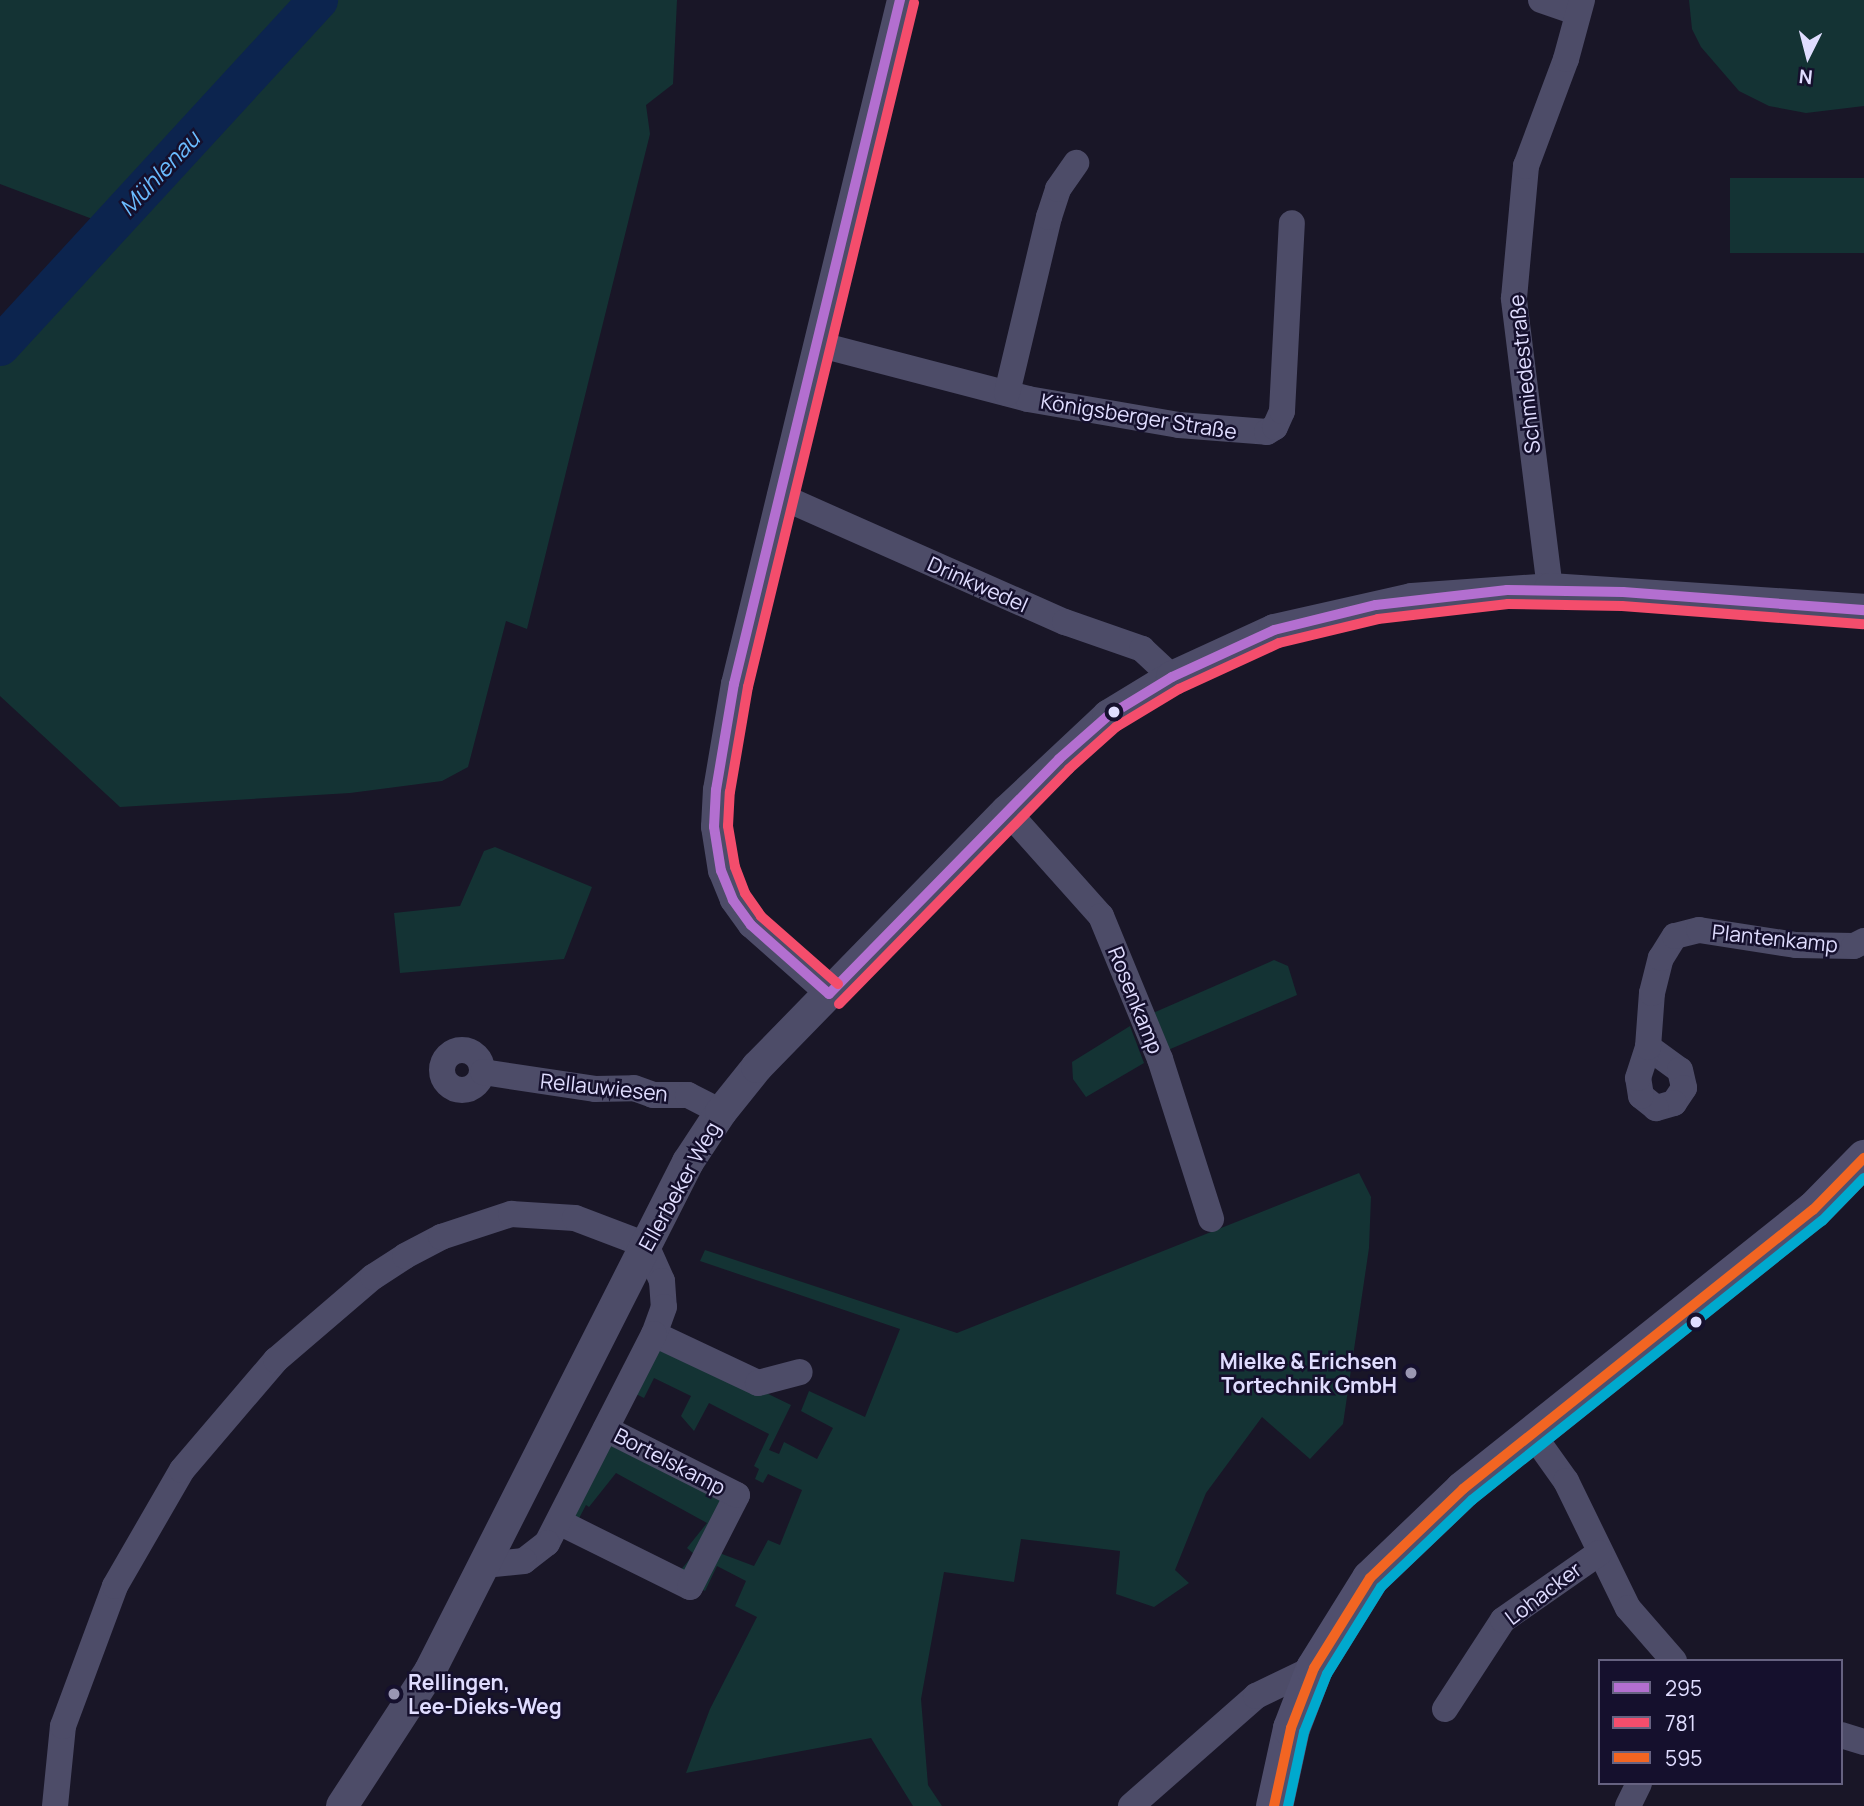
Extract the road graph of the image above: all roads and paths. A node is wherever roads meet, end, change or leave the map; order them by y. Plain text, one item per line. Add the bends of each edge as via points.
1 (900, 0) edge
2 (1541, 0) edge
3 (1580, 7) edge
4 (1076, 163) dead end
5 (1292, 223) dead end
6 (817, 344) junction
7 (1007, 393) junction
8 (780, 496) junction
9 (1550, 589) junction
10 (1864, 610) edge
11 (1172, 677) junction
12 (1007, 811) junction
13 (1864, 941) edge
14 (829, 994) junction
15 (1647, 1046) dead end
16 (483, 1072) dead end
17 (721, 1112) junction
18 (1864, 1158) edge
19 (1852, 1186) edge
20 (1211, 1219) dead end
21 (646, 1245) junction
22 (654, 1334) junction
23 (800, 1372) dead end
24 (606, 1429) junction
25 (1531, 1432) junction
26 (559, 1522) junction
27 (1599, 1553) junction
28 (484, 1565) junction
29 (1672, 1659) edge
30 (1314, 1668) junction
31 (1445, 1709) dead end
32 (1843, 1736) edge
33 (1864, 1742) edge
34 (1638, 1785) edge
35 (55, 1806) edge
36 (342, 1806) edge
37 (1131, 1806) edge
38 (1274, 1806) edge
39 (1628, 1806) edge

1 - 6 street
2 - 3 street
3 - 9 street, Schmiedestraße via 1526,166 1514,298
4 - 7 street via 1058,189 1049,217
5 - 7 street, Königsberger Straße via 1282,411 1275,427 1267,432 1179,425
6 - 7 street, Königsberger Straße
6 - 8 street
8 - 11 street, Drinkwedel via 1065,622 1142,649
8 - 14 street via 724,731 714,827 721,871 733,900 751,925
9 - 10 street, Ellerbeker Weg
9 - 11 street, Ellerbeker Weg via 1463,593 1340,611 1274,630
11 - 12 street, Ellerbeker Weg via 1108,716
12 - 14 street, Ellerbeker Weg
12 - 20 street, Rosenkamp via 1101,916 1158,1052
13 - 15 street, Plantenkamp via 1854,946 1796,945 1699,930 1675,936 1661,958 1652,993
14 - 17 street, Ellerbeker Weg via 757,1067
16 - 17 street, Rellauwiesen via 688,1096
17 - 21 street, Ellerbeker Weg via 688,1162
18 - 19 main road
19 - 25 main road
21 - 22 street, Bortelskamp via 662,1281 664,1307
21 - 28 street, Ellerbeker Weg
21 - 35 street via 575,1218 511,1214 441,1237 405,1256 373,1277 276,1360 182,1470 115,1586 63,1726
22 - 23 street via 758,1383
22 - 24 street, Bortelskamp
24 - 26 street, Bortelskamp
24 - 26 street, Bortelskamp via 737,1495 690,1587
25 - 27 street, Lohacker via 1566,1481
25 - 30 main road via 1370,1578
26 - 28 street, Bortelskamp via 537,1555
27 - 29 street, Lohacker via 1628,1608
27 - 31 street, Lohacker via 1503,1620
28 - 36 street, Ellerbeker Weg via 412,1704
30 - 37 street via 1256,1696
30 - 38 main road via 1291,1728
32 - 33 street
34 - 39 street

